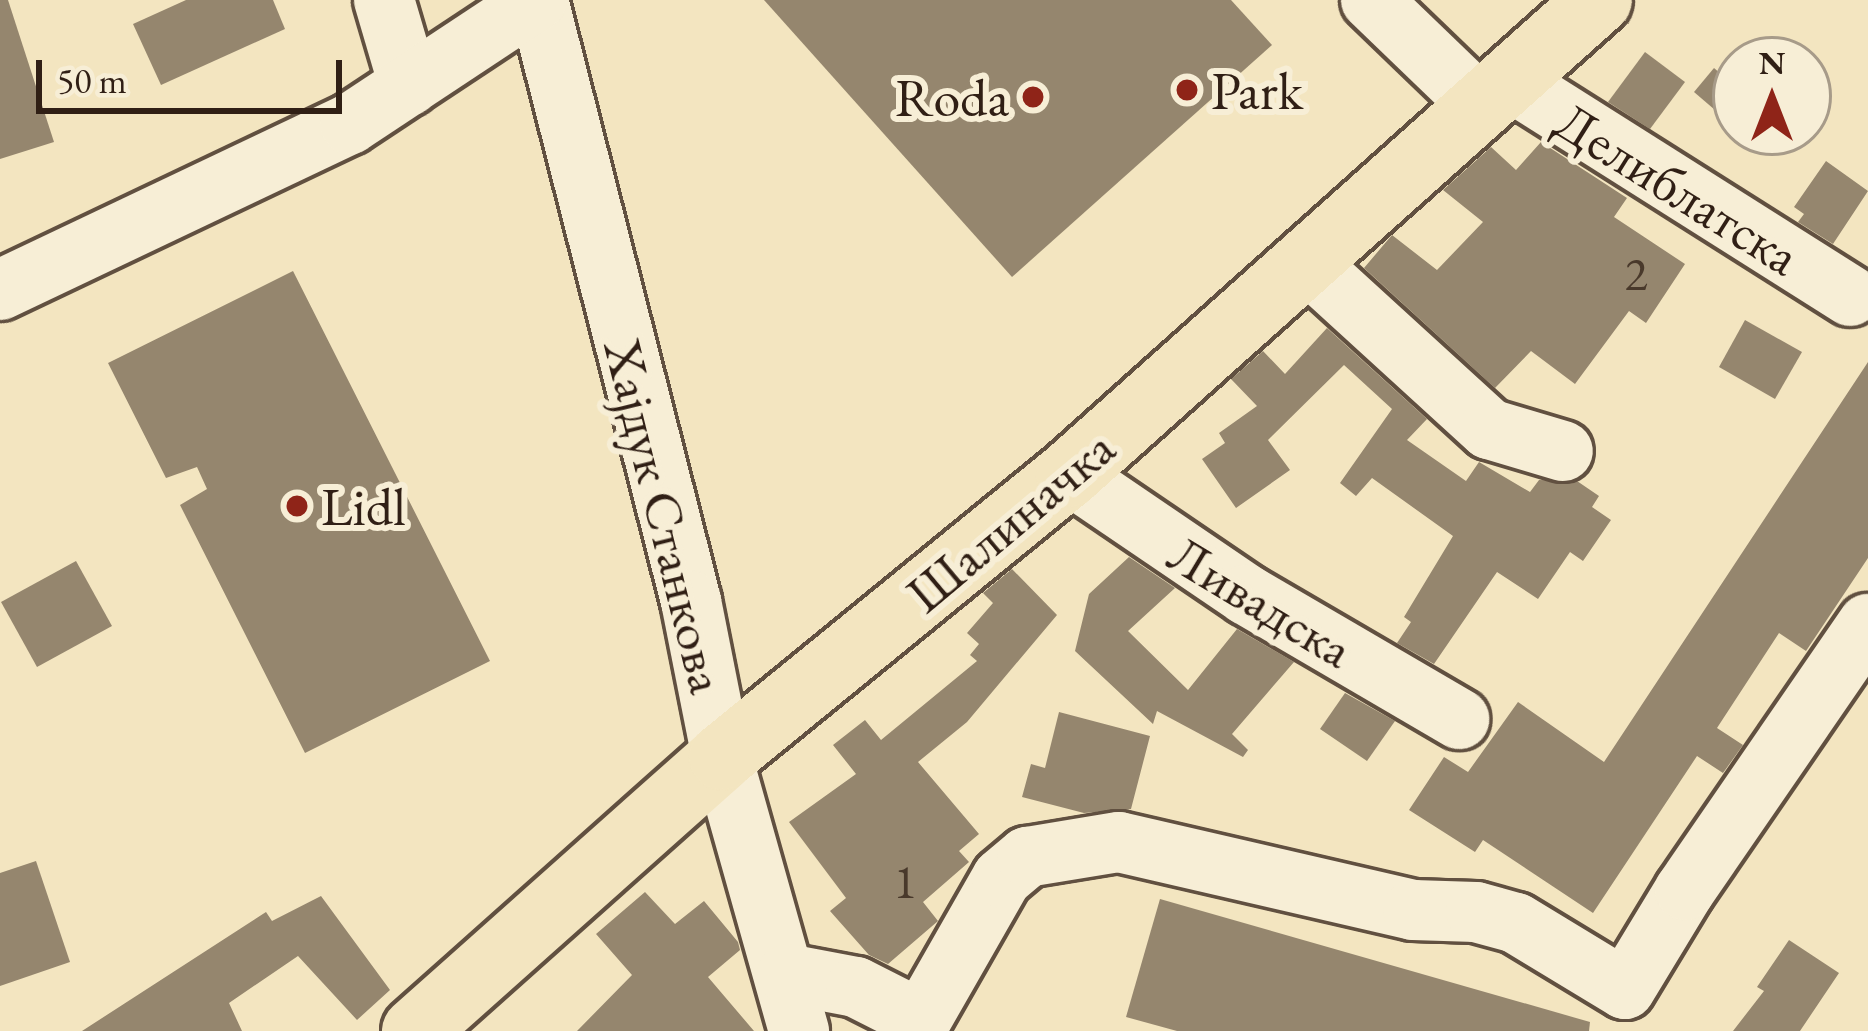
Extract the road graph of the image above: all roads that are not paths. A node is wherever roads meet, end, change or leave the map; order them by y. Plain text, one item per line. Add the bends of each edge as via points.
1 (384, 0) edge
2 (538, 0) edge
3 (1371, 0) edge
4 (1599, 0) edge
5 (409, 85) junction
6 (1493, 92) junction
7 (1304, 260) junction
8 (0, 290) edge
9 (1850, 296) dead end
10 (1562, 451) dead end
11 (1070, 474) junction
12 (1868, 624) edge
13 (1459, 718) dead end
14 (722, 757) junction
15 (1614, 1010) edge
16 (795, 1015) edge
17 (922, 1026) edge
18 (415, 1031) edge

1 - 5 street
2 - 5 street
2 - 14 street, Хајдук Станкова via 691,601
3 - 6 street, Делиблатска
4 - 6 main road, Шалиначка
5 - 8 street via 350,124
6 - 7 main road, Шалиначка
6 - 9 street, Делиблатска
7 - 10 street via 1489,429
7 - 11 main road, Шалиначка
11 - 13 street, Ливадска via 1247,595
11 - 14 main road, Шалиначка
12 - 15 street via 1685,890
14 - 16 street, Хајдук Станкова
14 - 18 main road, Шалиначка
15 - 17 street via 1516,923 1413,910 1120,842 1027,857 1002,878
16 - 17 street via 856,987

